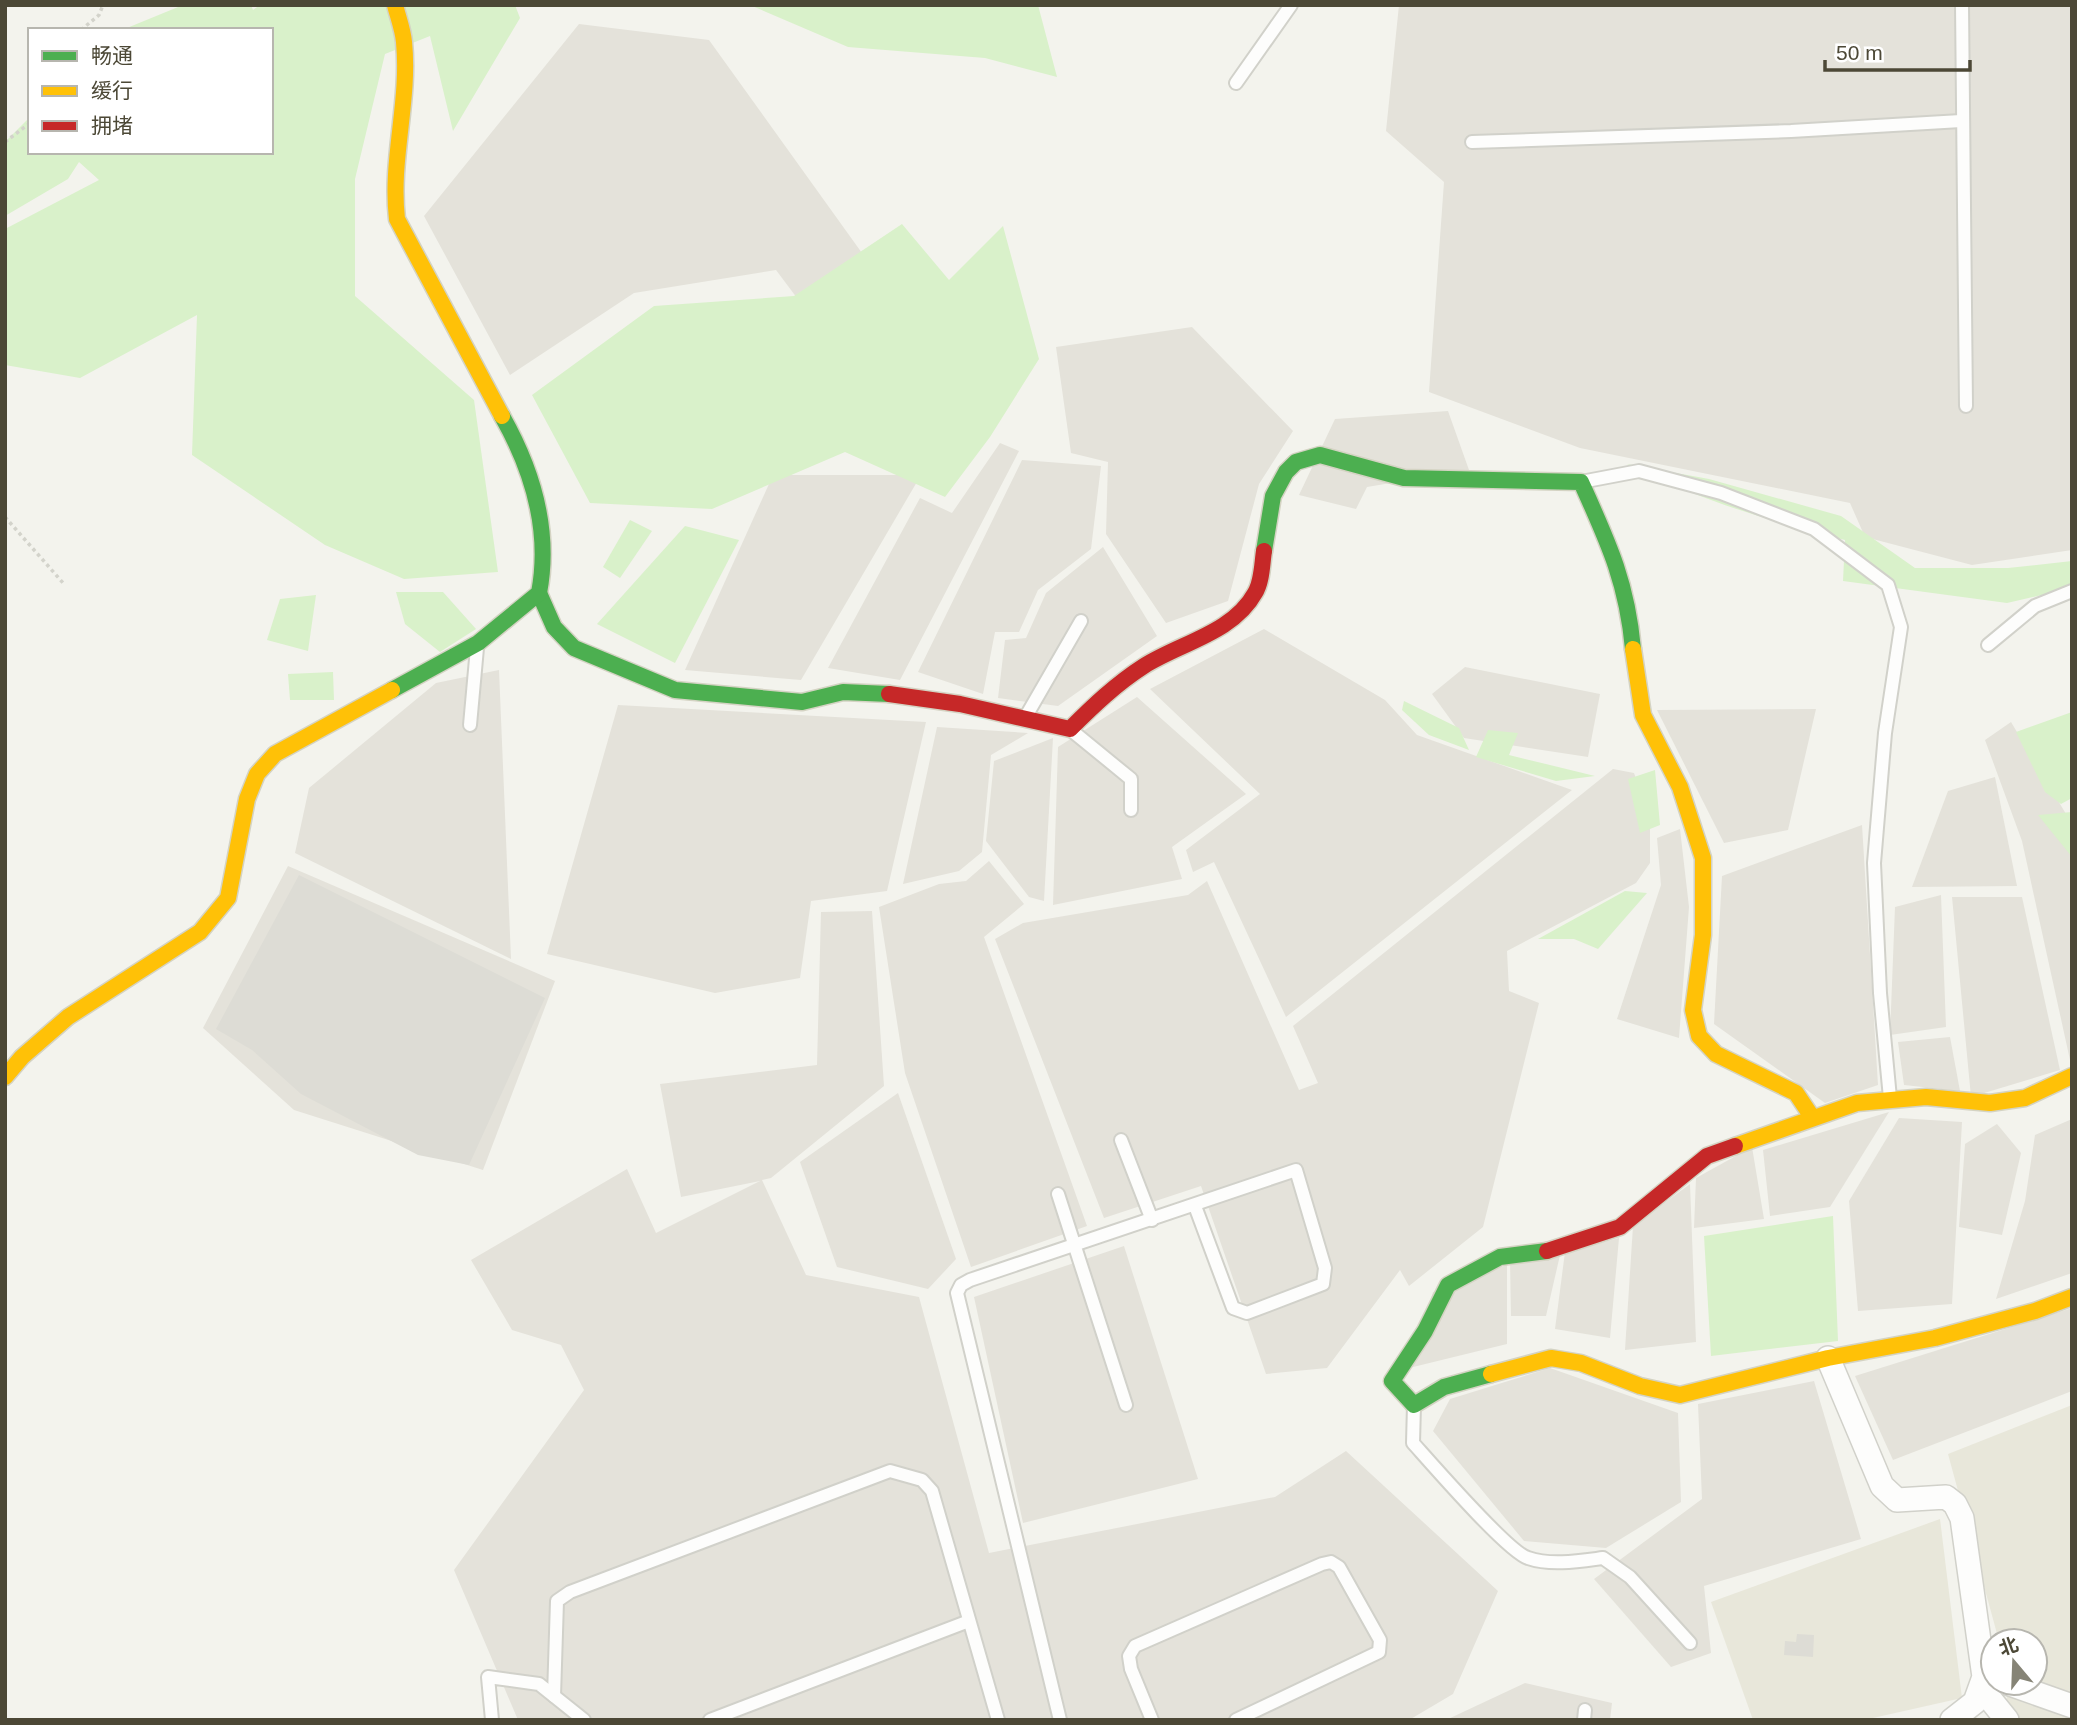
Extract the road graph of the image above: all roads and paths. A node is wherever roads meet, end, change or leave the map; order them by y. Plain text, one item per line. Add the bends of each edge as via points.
1 (103, 5) edge
2 (395, 5) edge
3 (1291, 5) edge
4 (1962, 5) edge
5 (83, 28) edge
6 (1236, 83) dead end
7 (1961, 121) junction
8 (28, 125) edge
9 (5, 142) edge
10 (1472, 142) dead end
11 (1966, 406) dead end
12 (1581, 482) junction
13 (5, 517) edge
14 (64, 584) dead end
15 (2072, 592) edge
16 (539, 593) junction
17 (1081, 621) dead end
18 (478, 643) junction
19 (1989, 645) dead end
20 (1025, 719) junction
21 (470, 725) dead end
22 (1070, 729) junction
23 (1131, 810) dead end
24 (2072, 1076) edge
25 (5, 1077) edge
26 (1891, 1101) junction
27 (1812, 1117) junction
28 (1122, 1140) dead end
29 (1058, 1194) dead end
30 (1195, 1206) junction
31 (1152, 1220) junction
32 (1077, 1244) junction
33 (2072, 1297) edge
34 (1828, 1358) junction
35 (1126, 1405) dead end
36 (1414, 1405) junction
37 (970, 1621) junction
38 (1979, 1639) edge
39 (1690, 1643) dead end
40 (1979, 1695) edge
41 (554, 1696) junction
42 (1994, 1697) edge
43 (2047, 1697) edge
44 (2072, 1706) edge
45 (492, 1720) edge
46 (584, 1720) edge
47 (710, 1720) edge
48 (998, 1720) edge
49 (1060, 1720) edge
50 (1152, 1720) edge
51 (1236, 1720) edge
52 (1952, 1720) edge
53 (2007, 1720) edge

1 - 5 path
2 - 16 street via 404,41 404,88 393,185 397,219 533,480 544,544
3 - 6 lane
4 - 7 lane
7 - 10 lane
7 - 11 lane
8 - 9 path
12 - 22 street via 1404,478 1320,456 1296,462 1273,496 1257,591 1245,608 1212,632 1145,665 1109,691
12 - 26 lane via 1639,471 1721,493 1814,529 1888,585 1901,627 1885,733 1874,863
12 - 27 street via 1614,556 1629,606 1643,715 1680,786 1703,858 1703,935 1693,1010 1699,1036 1716,1054 1796,1093
13 - 14 path
15 - 19 lane via 2035,606
16 - 18 street
16 - 20 street via 554,627 574,648 675,690 802,702 847,692
17 - 20 lane
18 - 21 lane
18 - 25 street via 275,754 257,774 247,799 232,886 215,917 200,932 48,1032
20 - 22 street
22 - 23 lane via 1131,779
24 - 26 street via 2025,1098 1990,1103 1926,1097
26 - 27 street via 1857,1103
27 - 36 street via 1707,1156 1620,1227 1542,1253 1500,1257 1448,1285 1392,1381
28 - 31 lane
29 - 32 lane
30 - 30 lane via 1233,1308 1240,1313 1323,1284 1325,1268 1296,1170
30 - 31 lane
31 - 32 lane
32 - 35 lane
32 - 49 lane via 970,1280 957,1293
33 - 34 street via 1935,1338
34 - 36 street via 1681,1395 1551,1358 1444,1387
34 - 38 street via 1882,1486 1897,1500 1946,1497 1958,1511
36 - 39 lane via 1413,1443 1526,1558 1568,1562 1603,1558 1630,1577
37 - 41 lane via 932,1491 922,1480 890,1471 570,1592 557,1601
37 - 47 lane
37 - 48 lane
40 - 52 street
41 - 45 lane via 539,1685 488,1677
41 - 46 lane
42 - 53 street
43 - 44 street
50 - 51 lane via 1131,1669 1129,1656 1135,1646 1322,1564 1331,1562 1339,1567 1380,1640 1379,1652

